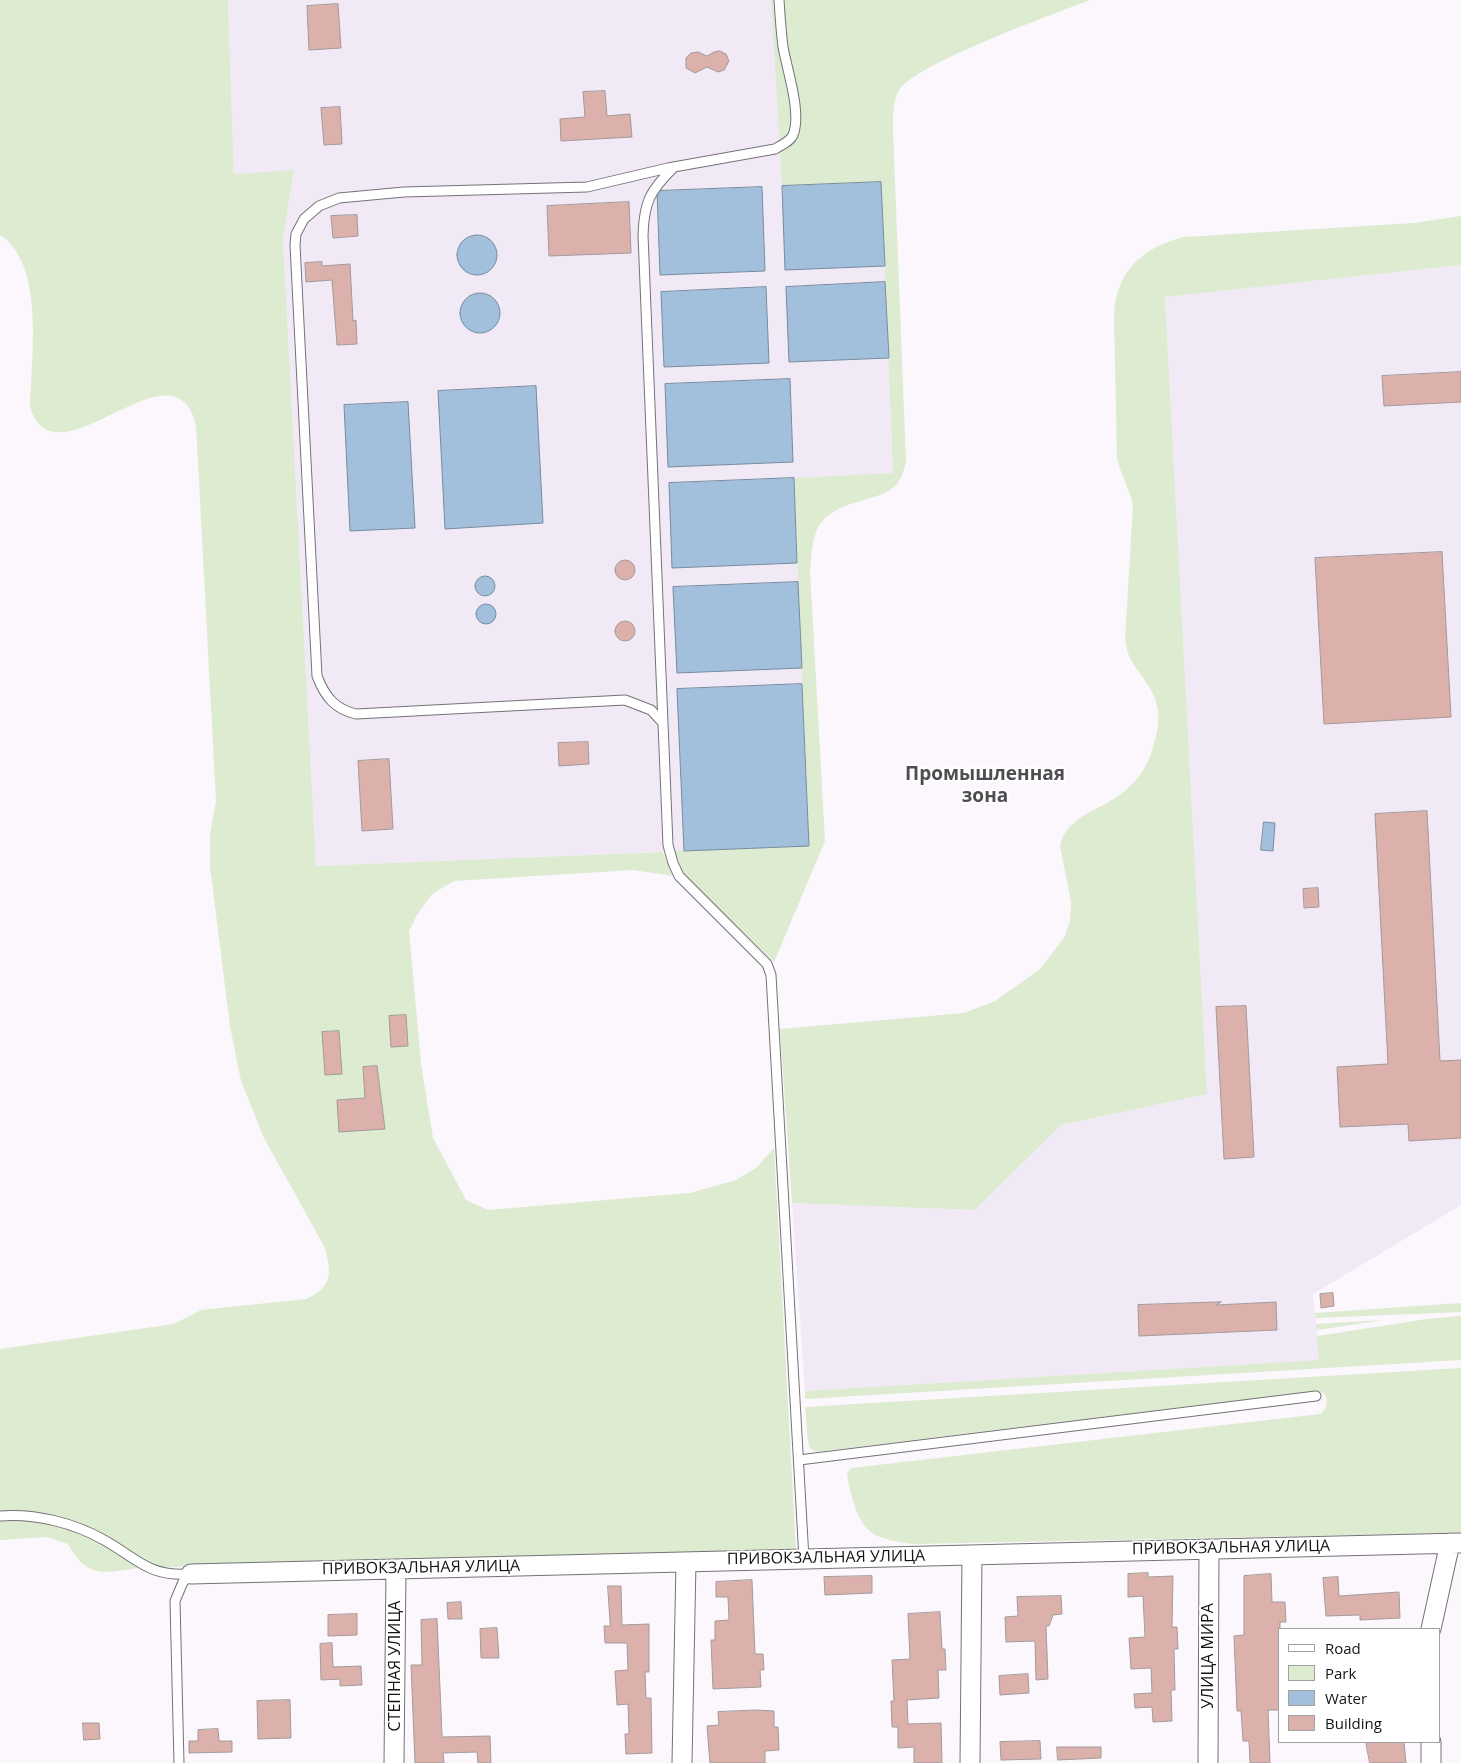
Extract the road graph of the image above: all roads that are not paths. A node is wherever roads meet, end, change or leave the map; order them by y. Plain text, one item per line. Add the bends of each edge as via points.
1 (779, 0) edge
2 (673, 167) junction
3 (663, 723) junction
4 (1316, 1396) dead end
5 (799, 1460) junction
6 (0, 1516) edge
7 (1456, 1543) edge
8 (1209, 1549) junction
9 (972, 1554) junction
10 (804, 1559) junction
11 (686, 1562) junction
12 (396, 1569) junction
13 (191, 1574) junction
14 (1431, 1628) edge
15 (1431, 1743) edge
16 (179, 1763) edge
17 (394, 1763) edge
18 (682, 1763) edge
19 (970, 1763) edge
20 (1208, 1763) edge
21 (1431, 1763) edge

1 - 2 lane via 793,101 795,127 792,137 775,148
2 - 3 lane via 651,191 643,235
2 - 3 lane via 587,188 404,192 339,198 319,206 304,219 296,234 295,245 317,676 324,693 336,707 356,714 625,700 651,710
3 - 5 lane via 668,844 673,863 680,876 767,964 770,975
4 - 5 lane
5 - 10 lane
6 - 13 lane via 28,1516 84,1530 155,1571
7 - 8 street, ПРИВОКЗАЛЬНАЯ УЛИЦА
7 - 14 street
8 - 9 street, ПРИВОКЗАЛЬНАЯ УЛИЦА
8 - 20 street, УЛИЦА МИРА
9 - 10 street, ПРИВОКЗАЛЬНАЯ УЛИЦА
9 - 19 street
10 - 11 street, ПРИВОКЗАЛЬНАЯ УЛИЦА
11 - 12 street, ПРИВОКЗАЛЬНАЯ УЛИЦА
11 - 18 street
12 - 13 street, ПРИВОКЗАЛЬНАЯ УЛИЦА
12 - 17 street, СТЕПНАЯ УЛИЦА
13 - 16 lane via 175,1601
15 - 21 street

